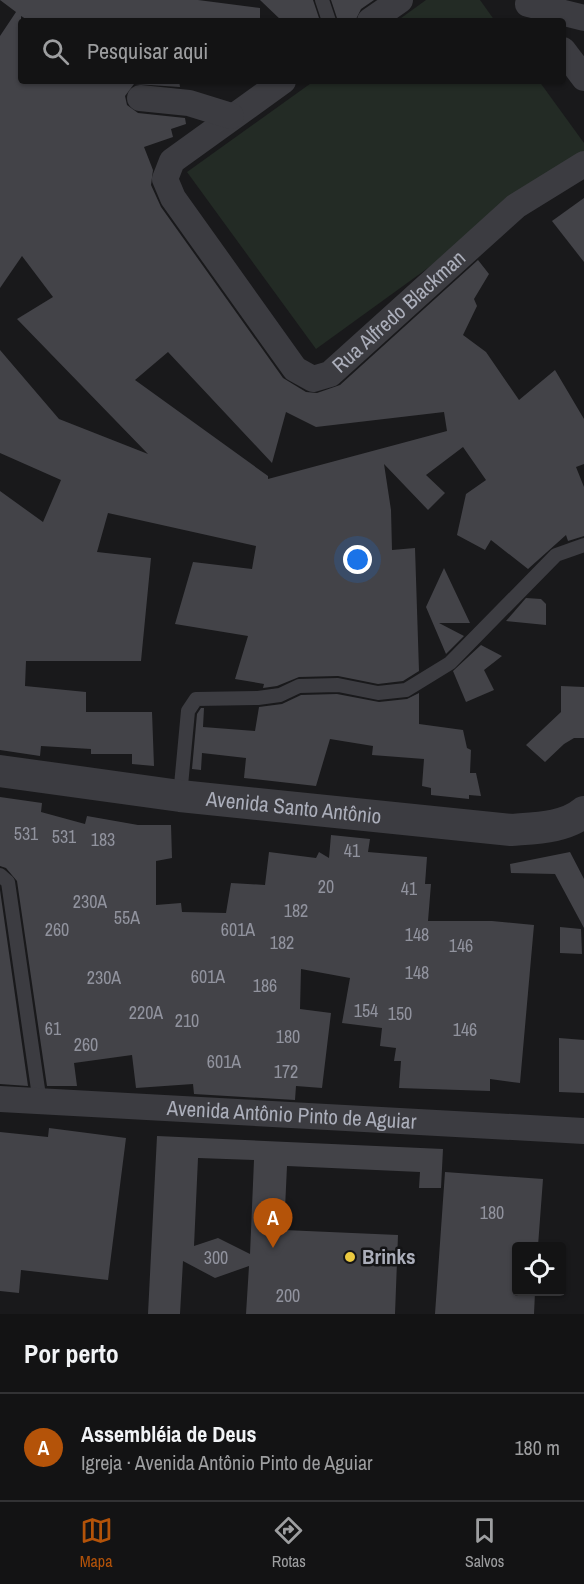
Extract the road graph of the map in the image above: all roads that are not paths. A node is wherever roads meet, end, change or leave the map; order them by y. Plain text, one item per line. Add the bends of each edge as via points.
1 (322, 0) edge
2 (400, 0) edge
3 (531, 8) edge
4 (328, 18) edge
5 (374, 18) edge
6 (584, 18) edge
7 (566, 54) edge
8 (584, 78) edge
9 (279, 84) edge
10 (140, 98) dead end
11 (231, 116) junction
12 (584, 164) edge
13 (584, 545) edge
14 (0, 771) edge
15 (180, 796) junction
16 (584, 812) edge
17 (0, 875) edge
18 (0, 1099) edge
19 (40, 1102) junction
20 (584, 1131) edge

1 - 4 lane
2 - 5 street
3 - 6 street
7 - 8 street
9 - 11 street
10 - 11 street via 189,103
11 - 12 street, Rua Alfredo Blackman via 172,161 165,179 211,253 295,369 312,379 330,374 516,206
13 - 15 lane via 556,555 450,663 406,690 378,693 338,685 299,686 258,699 196,699 188,711
14 - 15 street, Avenida Santo Antônio
15 - 16 street, Avenida Santo Antônio via 511,831 547,827
17 - 19 lane via 8,882
18 - 19 street, Avenida Antônio Pinto de Aguiar
19 - 20 street, Avenida Antônio Pinto de Aguiar

